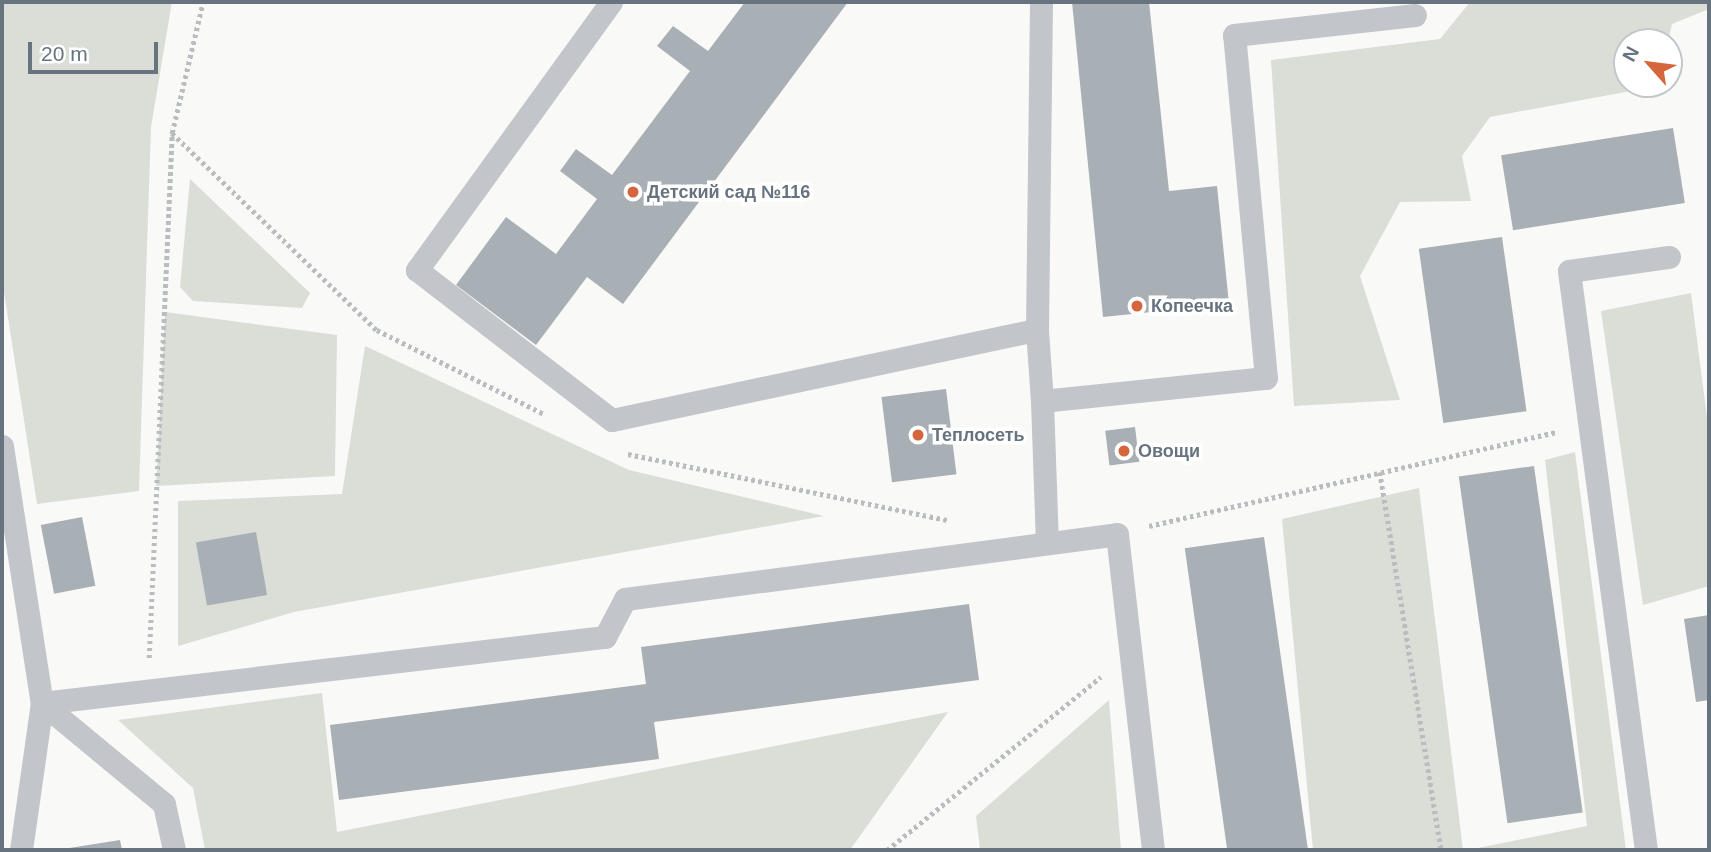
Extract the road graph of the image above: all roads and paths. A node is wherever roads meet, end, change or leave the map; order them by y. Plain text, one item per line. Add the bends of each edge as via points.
1 (203, 2) edge
2 (611, 2) edge
3 (1041, 2) edge
4 (1415, 15) dead end
5 (1670, 257) dead end
6 (1037, 330) junction
7 (1042, 401) junction
8 (1591, 424) junction
9 (2, 446) edge
10 (1381, 472) junction
11 (1118, 534) junction
12 (1047, 541) junction
13 (1130, 653) junction
14 (147, 691) junction
15 (42, 703) junction
16 (21, 850) edge
17 (174, 850) edge
18 (887, 850) edge
19 (1153, 850) edge
20 (1441, 850) edge
21 (1646, 850) edge

1 - 14 path via 172,132
2 - 6 lane via 417,270 612,421
3 - 6 lane
4 - 7 lane via 1234,36 1266,378
5 - 8 lane via 1569,271
6 - 7 lane
7 - 12 lane
8 - 10 path
8 - 21 lane
9 - 15 lane
10 - 11 path
10 - 20 path
11 - 12 lane
11 - 13 lane
12 - 14 lane via 625,599 605,637
13 - 18 path
13 - 19 lane
14 - 15 lane
15 - 16 lane
15 - 17 lane via 164,804

